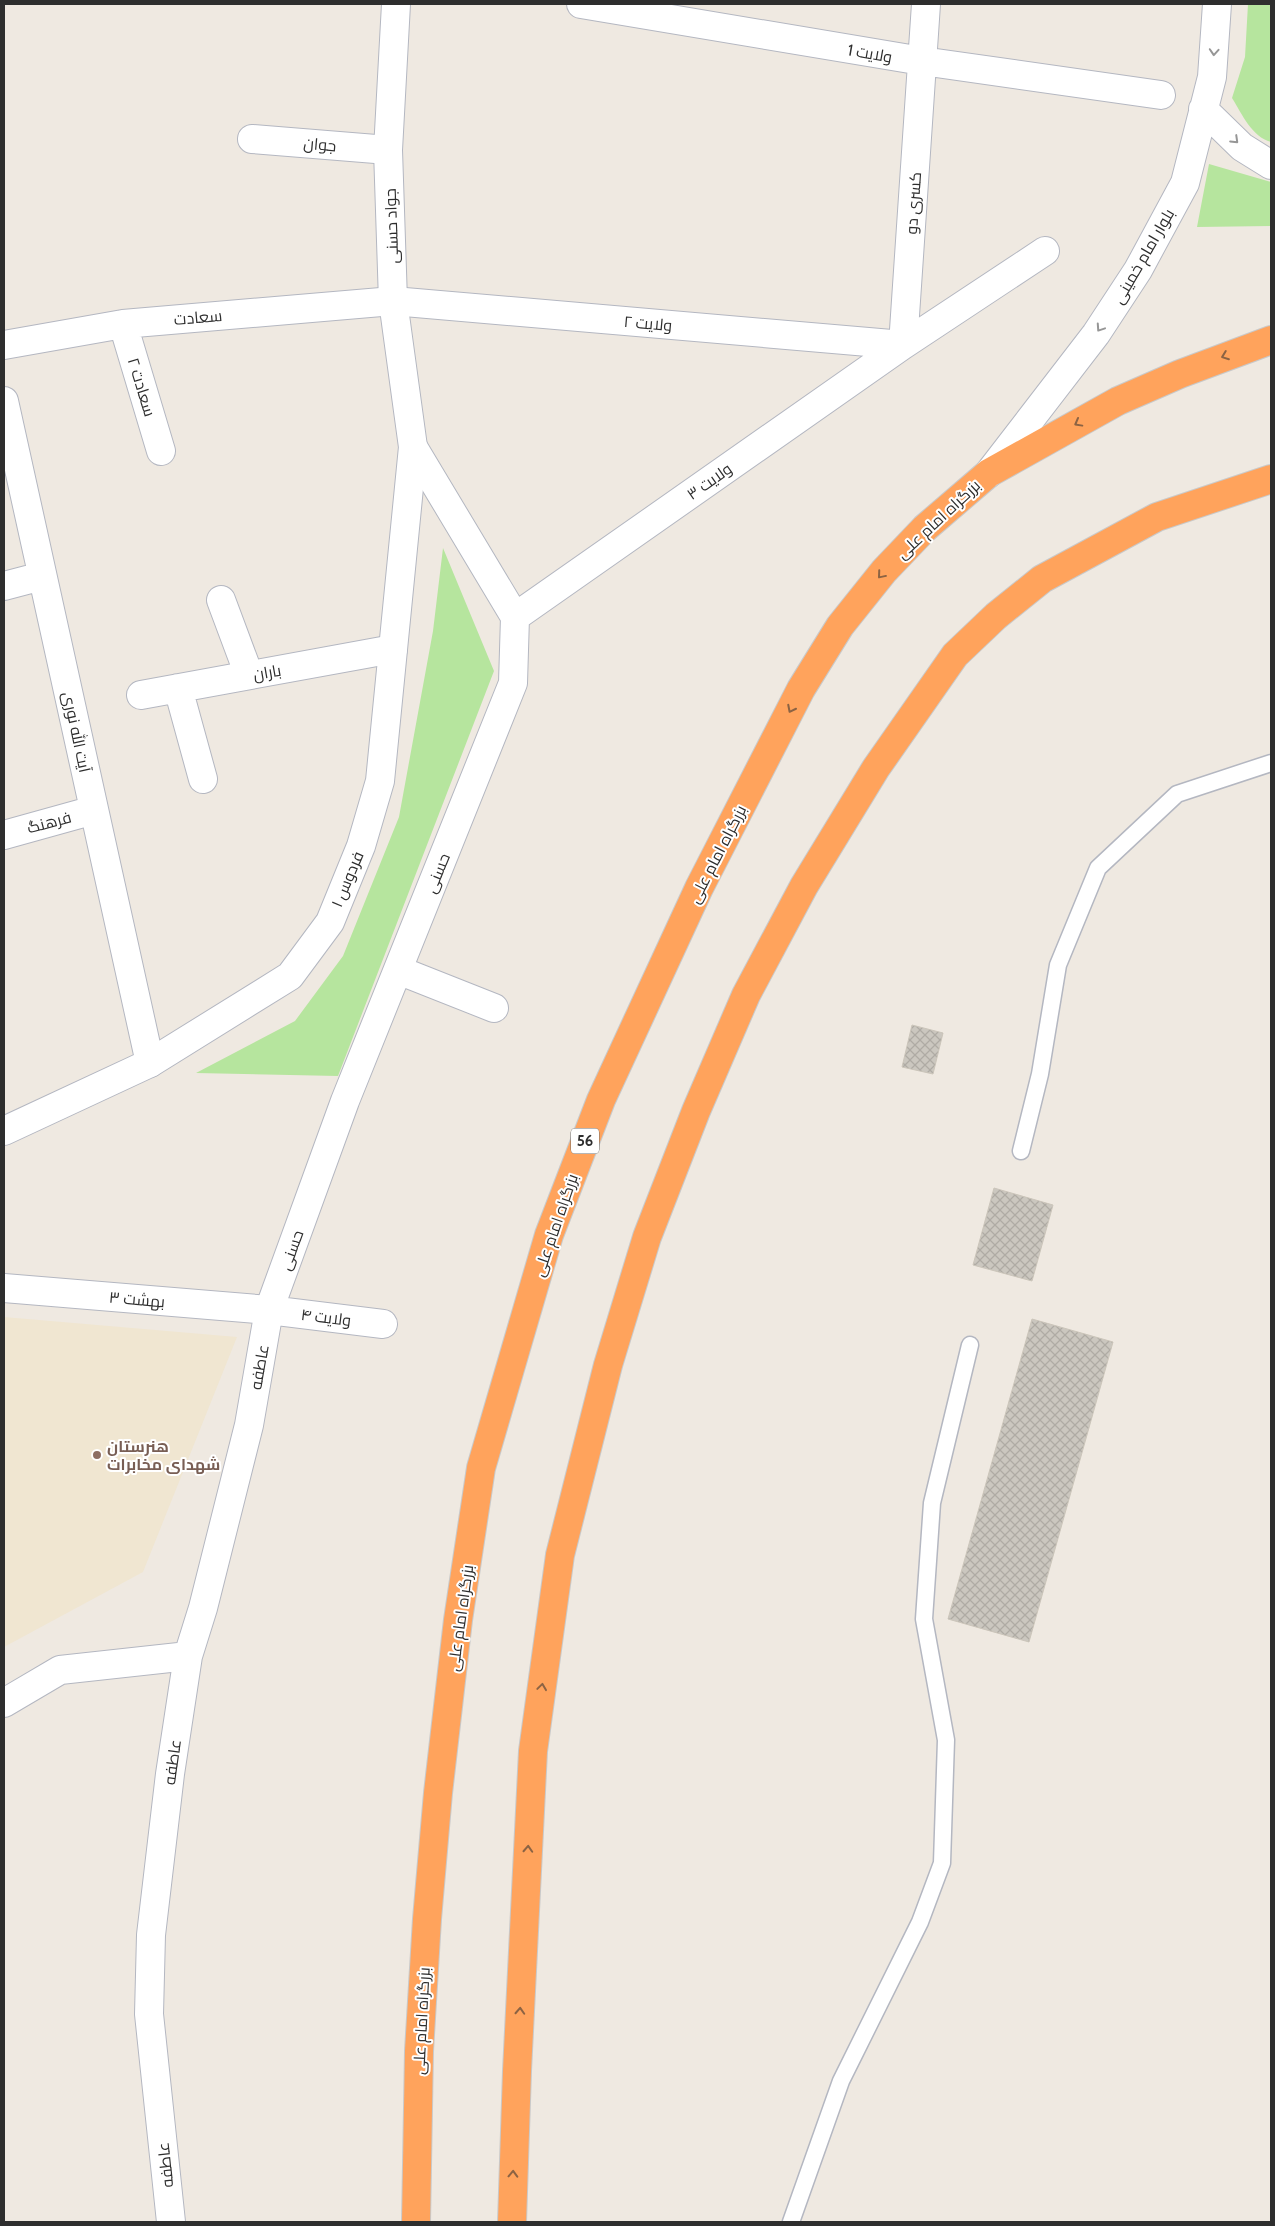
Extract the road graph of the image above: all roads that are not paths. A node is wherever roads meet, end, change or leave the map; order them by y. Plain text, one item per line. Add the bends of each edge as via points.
1 (396, 4) edge
2 (581, 4) edge
3 (926, 4) edge
4 (1217, 4) edge
5 (922, 61) junction
6 (1160, 95) dead end
7 (1203, 110) junction
8 (252, 139) dead end
9 (388, 150) junction
10 (1271, 165) edge
11 (1046, 251) dead end
12 (393, 301) junction
13 (123, 324) junction
14 (1271, 340) edge
15 (4, 345) edge
16 (903, 345) junction
17 (4, 401) edge
18 (413, 447) junction
19 (161, 451) dead end
20 (989, 473) junction
21 (1271, 479) edge
22 (42, 576) junction
23 (4, 586) edge
24 (221, 600) dead end
25 (515, 617) junction
26 (393, 649) junction
27 (249, 675) junction
28 (178, 688) junction
29 (141, 695) dead end
30 (1271, 763) edge
31 (203, 779) dead end
32 (94, 810) junction
33 (4, 835) edge
34 (398, 970) junction
35 (494, 1008) dead end
36 (150, 1063) junction
37 (4, 1131) edge
38 (1021, 1151) dead end
39 (4, 1288) edge
40 (269, 1310) junction
41 (383, 1324) dead end
42 (970, 1345) dead end
43 (188, 1656) junction
44 (4, 1704) edge
45 (171, 2222) edge
46 (416, 2222) edge
47 (512, 2222) edge
48 (791, 2222) edge

1 - 9 street, جواد حسنی
2 - 5 street, ولایت 1
3 - 5 street, کسری دو
4 -> 7 street, بلوار امام خمینی via 1212,77
5 - 6 street, ولایت 1
5 - 16 street, کسری دو
7 -> 10 street via 1242,147
7 -> 20 street, بلوار امام خمینی via 1185,183 1138,270 1096,334
8 - 9 street, جوان
9 - 12 street, جواد حسنی
11 - 16 street, ولایت ۳
12 - 13 street, سعادت
12 - 16 street, ولایت ۲
12 - 18 street, جواد حسنی
13 - 15 street, سعادت
13 - 19 street, سعادت ۲
14 -> 20 highway, بزرگراه امام علی / 56 via 1118,401
16 - 25 street, ولایت ۳
17 - 22 street, آیت الله نوری
18 - 25 street
18 - 26 street, فردوس ۱
20 -> 46 highway, بزرگراه امام علی / 56 via 925,528 884,570 840,626 802,689 699,888 601,1100 549,1235 481,1468 458,1620 426,1919 419,2051
47 -> 21 highway via 533,1751 560,1555 608,1365 648,1237 696,1111 742,1004 804,886 876,768 955,655 1042,578 1157,516
22 - 23 street
22 - 32 street, آیت الله نوری
24 - 27 street
25 - 34 street, حسنی via 513,683
26 - 27 street, باران
26 - 36 street, فردوس ۱ via 380,781 361,846 330,922 290,976
27 - 28 street, باران
28 - 29 street, باران
28 - 31 street
30 - 38 lane via 1178,794 1098,868 1058,965 1040,1074
32 - 33 street, فرهنگ
32 - 36 street, آیت الله نوری
34 - 35 street
34 - 40 street, حسنی via 345,1102
36 - 37 street, فردوس ۱
39 - 40 street, بهشت ۳
40 - 41 street, ولایت ۴
40 - 43 street, عاطفه via 249,1425 206,1598
42 - 48 lane via 932,1503 924,1619 946,1740 942,1862 920,1922 841,2081
43 - 44 street via 60,1670
43 - 45 street, عاطفه via 151,1935 149,2014

